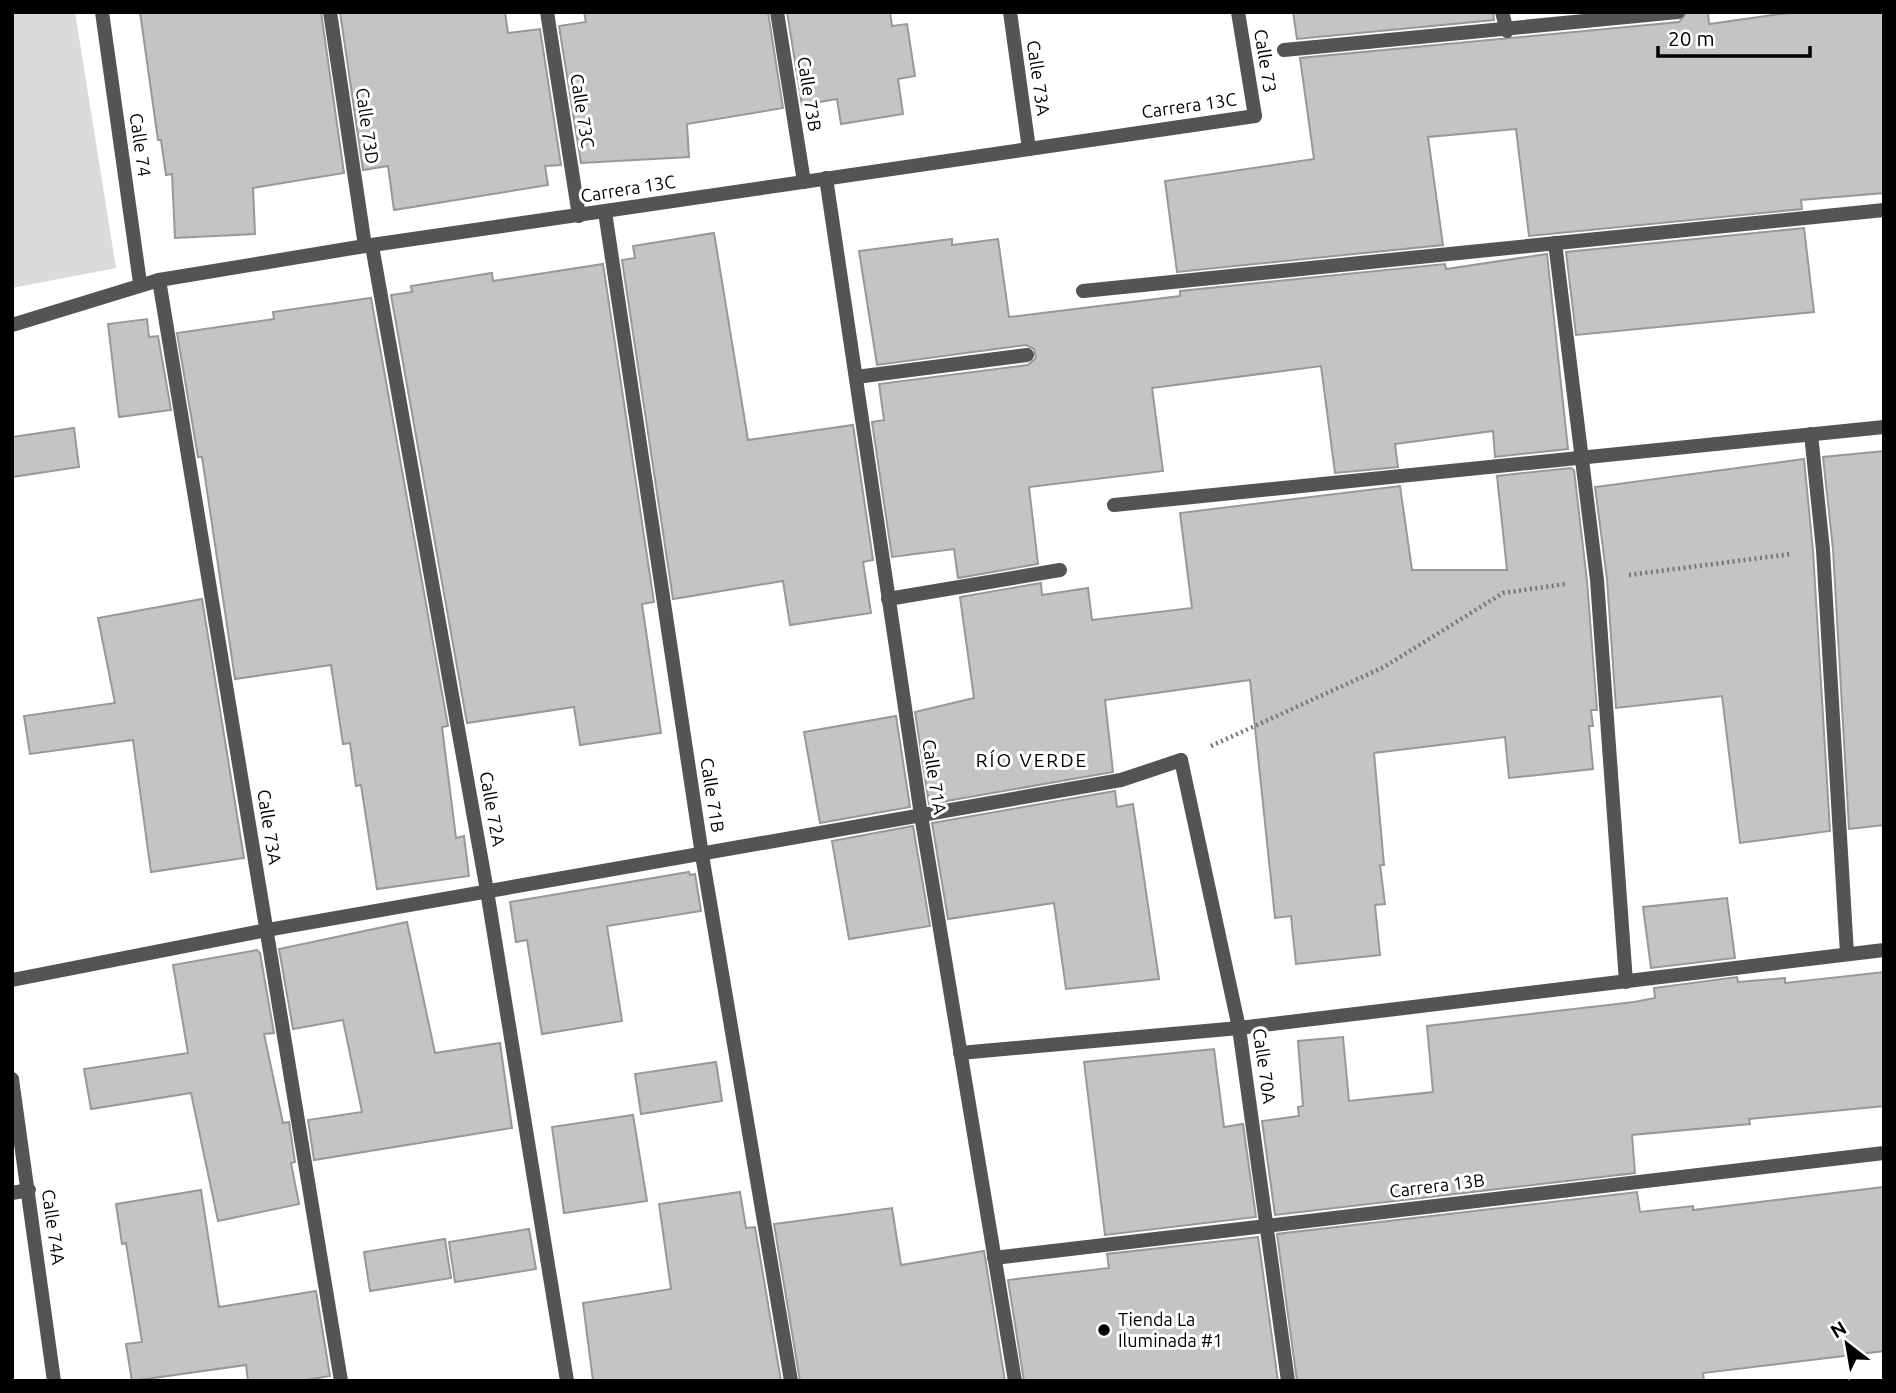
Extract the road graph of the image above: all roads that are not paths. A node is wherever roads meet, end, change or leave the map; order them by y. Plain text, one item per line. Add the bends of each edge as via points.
1 (102, 12) edge
2 (330, 12) edge
3 (547, 12) edge
4 (777, 12) edge
5 (1010, 12) edge
6 (1238, 12) edge
7 (1502, 12) edge
8 (1678, 12) edge
9 (1507, 31) junction
10 (1284, 50) dead end
11 (1255, 116) joint
12 (1029, 149) junction
13 (826, 178) junction
14 (804, 182) junction
15 (1884, 210) edge
16 (605, 212) junction
17 (579, 216) junction
18 (1555, 243) junction
19 (369, 246) junction
20 (159, 280) junction
21 (140, 283) junction
22 (1083, 291) dead end
23 (12, 325) edge
24 (1027, 355) dead end
25 (856, 377) junction
26 (1884, 428) edge
27 (1811, 434) junction
28 (1583, 455) junction
29 (1114, 505) dead end
30 (1060, 570) dead end
31 (888, 599) junction
32 (920, 815) junction
33 (702, 855) junction
34 (487, 891) junction
35 (267, 930) junction
36 (1884, 950) edge
37 (1847, 954) junction
38 (12, 980) edge
39 (1626, 982) junction
40 (1239, 1028) junction
41 (960, 1053) junction
42 (12, 1079) edge
43 (1884, 1153) edge
44 (29, 1190) junction
45 (12, 1193) edge
46 (1267, 1225) junction
47 (994, 1258) junction
48 (54, 1381) edge
49 (341, 1381) edge
50 (567, 1381) edge
51 (792, 1381) edge
52 (1015, 1381) edge
53 (1288, 1381) edge

1 - 21 street, Calle 74
2 - 19 street, Calle 73D
3 - 17 street, Calle 73C
4 - 14 street, Calle 73B
5 - 12 street, Calle 73A
6 - 11 street, Calle 73
7 - 9 street
8 - 9 street
9 - 10 street
11 - 12 street, Carrera 13C
12 - 13 street, Carrera 13C
13 - 14 street, Carrera 13C
13 - 25 street, Calle 71A
14 - 16 street, Carrera 13C
15 - 18 street
16 - 17 street, Carrera 13C
16 - 33 street, Calle 71B
17 - 19 street, Carrera 13C
18 - 22 street
18 - 28 street
19 - 20 street, Carrera 13C
19 - 34 street, Calle 72A
20 - 21 street, Carrera 13C
20 - 35 street, Calle 73A
21 - 23 street, Carrera 13C
24 - 25 street
25 - 31 street, Calle 71A
26 - 27 street
27 - 28 street
27 - 37 street via 1824,550
28 - 29 street
28 - 39 street via 1597,580
30 - 31 street
31 - 32 street, Calle 71A
32 - 33 street
32 - 40 street, Calle 70A via 1121,780 1181,760
32 - 41 street, Calle 71A
33 - 34 street
33 - 51 street, Calle 71B
34 - 35 street
34 - 50 street, Calle 72A
35 - 38 street
35 - 49 street, Calle 73A
36 - 37 street
37 - 39 street
39 - 40 street
40 - 41 street
40 - 46 street, Calle 70A
41 - 47 street, Calle 71A
42 - 44 street, Calle 74A
43 - 46 street, Carrera 13B
44 - 45 street
44 - 48 street, Calle 74A
46 - 47 street, Carrera 13B
46 - 53 street, Calle 70A
47 - 52 street, Calle 71A

